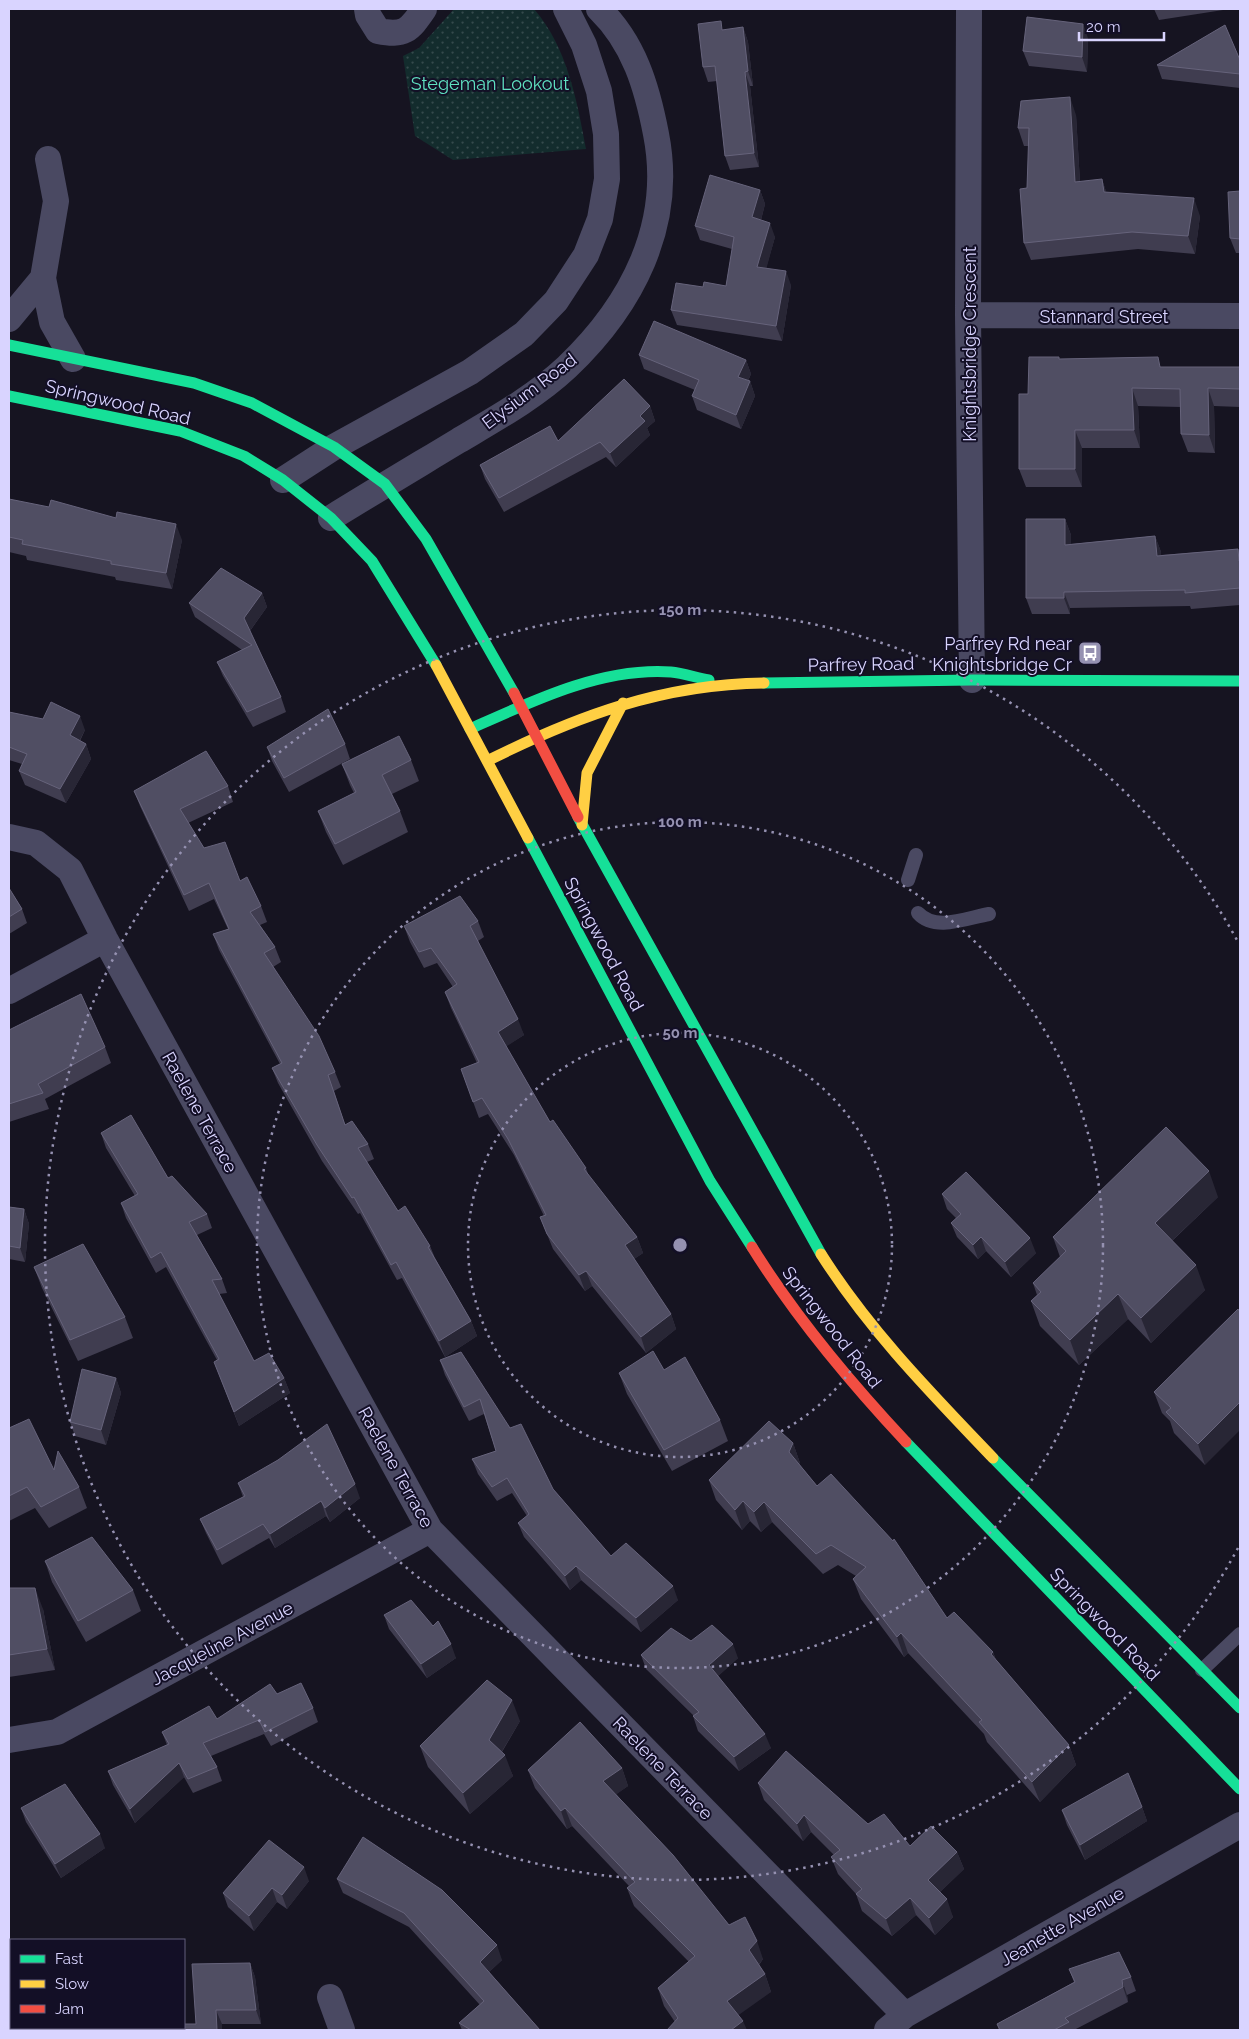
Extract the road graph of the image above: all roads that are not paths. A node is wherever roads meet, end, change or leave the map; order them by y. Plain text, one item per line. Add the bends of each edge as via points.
1 (367, 9) edge
2 (424, 9) edge
3 (566, 9) edge
4 (599, 9) edge
5 (969, 9) edge
6 (48, 159) dead end
7 (43, 278) junction
8 (968, 316) junction
9 (1240, 316) edge
10 (9, 319) edge
11 (9, 345) edge
12 (73, 359) junction
13 (9, 396) edge
14 (334, 447) junction
15 (283, 480) junction
16 (385, 484) junction
17 (331, 518) junction
18 (972, 680) junction
19 (1240, 681) edge
20 (722, 684) junction
21 (623, 703) junction
22 (521, 707) junction
23 (470, 729) junction
24 (535, 737) junction
25 (487, 761) junction
26 (582, 825) junction
27 (9, 837) edge
28 (916, 855) dead end
29 (908, 880) dead end
30 (918, 913) dead end
31 (989, 914) dead end
32 (105, 939) junction
33 (9, 991) edge
34 (430, 1530) junction
35 (1240, 1634) edge
36 (1202, 1670) junction
37 (1240, 1708) edge
38 (9, 1740) edge
39 (1240, 1789) edge
40 (1240, 1825) edge
41 (330, 1997) dead end
42 (896, 2023) edge
43 (342, 2030) edge

1 - 2 street via 378,30 396,34 412,27
3 - 14 street via 584,45 600,91 606,134 607,178 600,219 586,254 556,301 524,334 470,372
4 - 16 street, Elysium Road via 628,45 647,91 658,148 661,196 651,241 631,286 600,330 566,367 508,412
5 - 8 street, Knightsbridge Crescent
6 - 7 street via 56,201
7 - 10 street
7 - 12 street via 52,322
8 - 9 street, Stannard Street
8 - 18 street, Knightsbridge Crescent
11 - 12 main road, Springwood Road
12 - 14 main road, Springwood Road via 194,382 252,403
13 - 15 main road, Springwood Road via 180,431 244,456
14 - 15 street
14 - 16 main road, Springwood Road
15 - 17 main road, Springwood Road
16 - 17 street, Elysium Road
16 - 22 main road, Springwood Road via 426,539
17 - 23 main road, Springwood Road via 372,561 425,645
18 - 19 main road, Parfrey Road
18 - 20 main road, Parfrey Road
20 - 21 main road, Parfrey Road
20 - 22 main road, Parfrey Road via 670,672 622,675 549,695
21 - 24 main road, Parfrey Road
21 - 26 main road via 586,773
22 - 23 main road, Parfrey Road
22 - 24 main road, Springwood Road
23 - 25 main road, Springwood Road
24 - 25 main road, Parfrey Road
24 - 26 main road, Springwood Road
25 - 39 main road, Springwood Road via 710,1181 782,1298 857,1390
26 - 36 main road, Springwood Road via 808,1233 845,1292 896,1355 983,1448
27 - 32 street, Raelene Terrace via 36,842 70,870
28 - 29 lane
30 - 31 lane via 936,924
32 - 33 street
32 - 34 street, Raelene Terrace
34 - 38 street, Jacqueline Avenue via 56,1732
34 - 42 street, Raelene Terrace
35 - 36 lane
36 - 37 main road, Springwood Road
40 - 42 street, Jeanette Avenue
41 - 43 street

